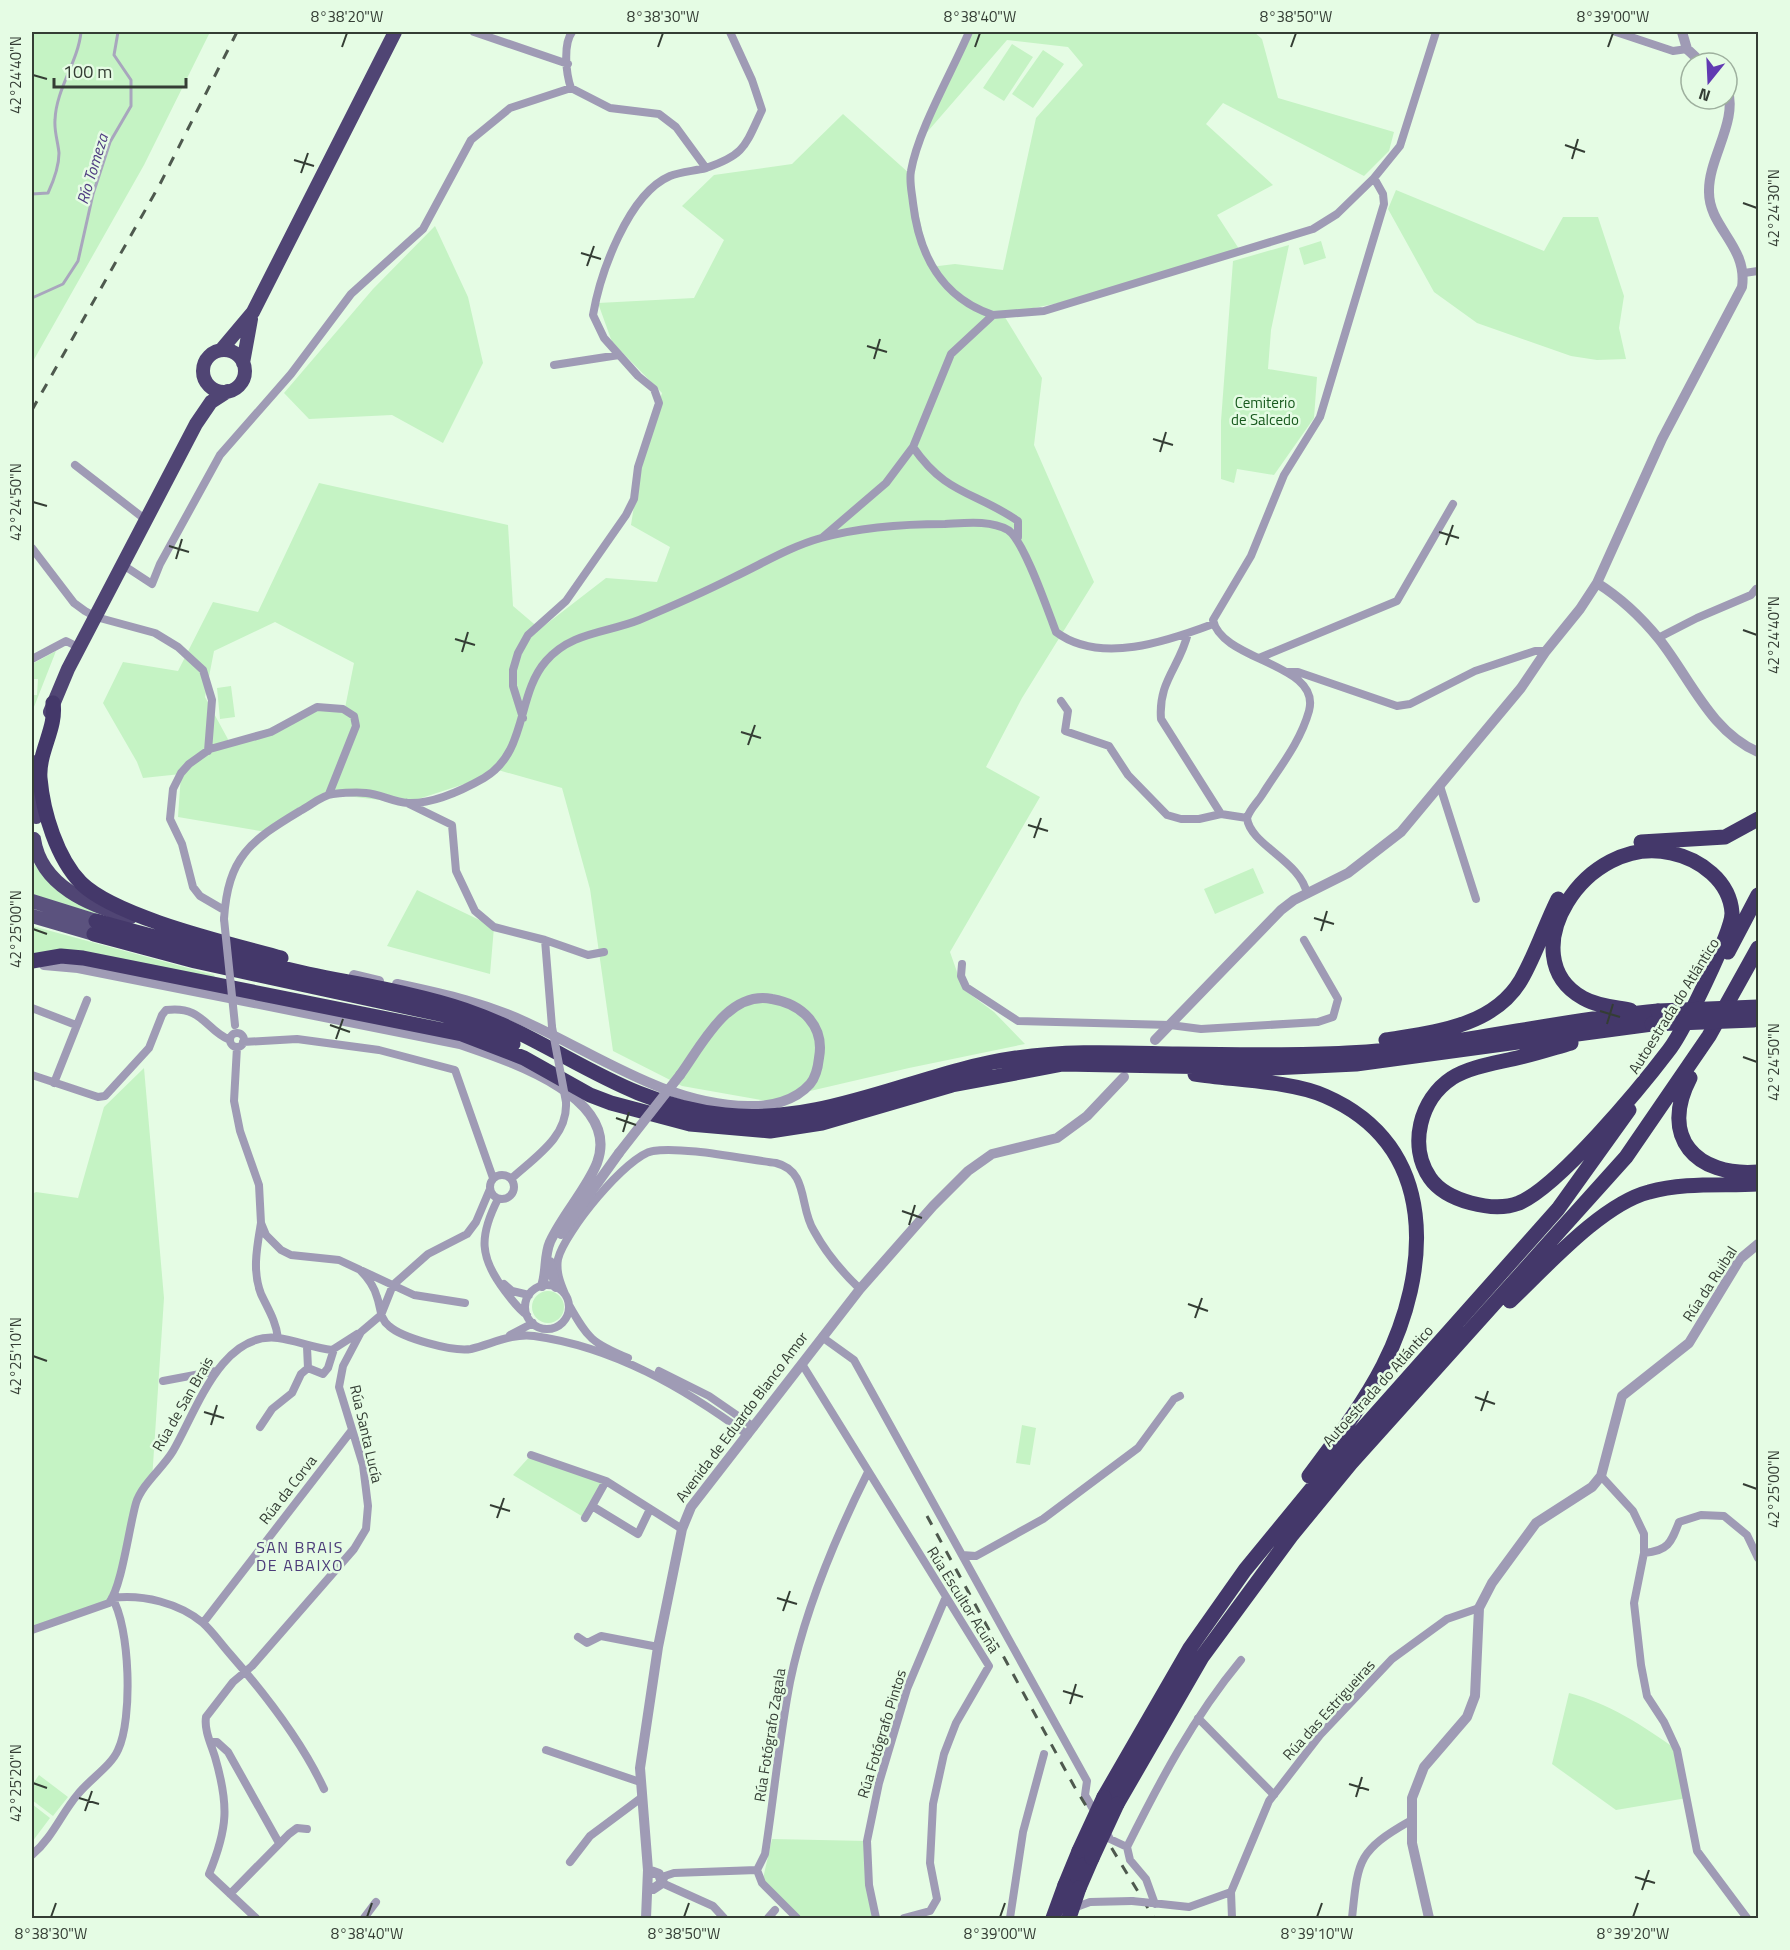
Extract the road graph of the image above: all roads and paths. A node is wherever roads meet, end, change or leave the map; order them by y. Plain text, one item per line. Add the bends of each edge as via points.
1 (395, 32) edge
2 (474, 32) edge
3 (572, 32) edge
4 (730, 32) edge
5 (969, 32) edge
6 (1436, 32) edge
7 (1616, 32) edge
8 (1682, 32) edge
9 (1688, 49) joint
10 (568, 64) junction
11 (571, 88) junction
12 (1729, 111) edge
13 (706, 168) junction
14 (1374, 178) junction
15 (1758, 271) edge
16 (1744, 273) junction
17 (253, 312) junction
18 (993, 315) junction
19 (221, 350) junction
20 (619, 355) junction
21 (243, 363) junction
22 (554, 365) dead end
23 (205, 379) junction
24 (228, 391) junction
25 (196, 424) junction
26 (913, 447) junction
27 (75, 465) dead end
28 (1453, 504) dead end
29 (146, 520) junction
30 (1018, 537) junction
31 (820, 538) junction
32 (32, 548) edge
33 (123, 565) junction
34 (1597, 583) junction
35 (1756, 590) dead end
36 (96, 617) junction
37 (1213, 624) junction
38 (1188, 633) junction
39 (1658, 638) junction
40 (80, 648) junction
41 (1546, 651) junction
42 (1258, 658) junction
43 (32, 659) edge
44 (1287, 672) junction
45 (1060, 701) dead end
46 (53, 703) junction
47 (523, 719) junction
48 (208, 751) junction
49 (1758, 752) edge
50 (32, 764) edge
51 (1440, 786) junction
52 (329, 794) junction
53 (406, 803) junction
54 (34, 813) edge
55 (1221, 814) junction
56 (1247, 818) junction
57 (1758, 819) edge
58 (33, 841) edge
59 (1306, 894) junction
60 (1758, 895) edge
61 (1476, 898) dead end
62 (32, 901) edge
63 (224, 915) junction
64 (32, 916) edge
65 (168, 925) junction
66 (95, 928) junction
67 (545, 940) junction
68 (1304, 940) dead end
69 (1758, 950) edge
70 (604, 952) dead end
71 (32, 961) edge
72 (962, 964) dead end
73 (32, 967) edge
74 (354, 975) junction
75 (374, 988) junction
76 (87, 1000) dead end
77 (32, 1008) edge
78 (1642, 1012) junction
79 (1757, 1016) edge
80 (1655, 1017) junction
81 (76, 1025) junction
82 (1170, 1025) junction
83 (1633, 1026) junction
84 (236, 1029) junction
85 (1709, 1036) junction
86 (230, 1040) junction
87 (1155, 1040) dead end
88 (240, 1044) junction
89 (1671, 1047) junction
90 (1179, 1054) junction
91 (1124, 1070) junction
92 (32, 1075) edge
93 (54, 1083) junction
94 (643, 1112) junction
95 (1758, 1172) edge
96 (493, 1178) junction
97 (511, 1179) junction
98 (1758, 1184) edge
99 (489, 1189) junction
100 (498, 1198) junction
101 (261, 1223) junction
102 (1758, 1244) edge
103 (489, 1265) junction
104 (360, 1270) junction
105 (393, 1285) junction
106 (542, 1286) junction
107 (556, 1287) junction
108 (860, 1289) junction
109 (565, 1294) junction
110 (529, 1295) junction
111 (465, 1303) dead end
112 (569, 1305) junction
113 (381, 1315) junction
114 (527, 1316) junction
115 (533, 1323) junction
116 (547, 1329) junction
117 (361, 1332) junction
118 (822, 1336) junction
119 (278, 1338) junction
120 (499, 1340) junction
121 (307, 1347) junction
122 (334, 1349) junction
123 (598, 1351) junction
124 (1450, 1355) junction
125 (802, 1364) junction
126 (308, 1368) junction
127 (216, 1371) junction
128 (163, 1381) dead end
129 (1180, 1396) dead end
130 (260, 1427) dead end
131 (352, 1430) junction
132 (751, 1431) junction
133 (341, 1443) junction
134 (357, 1448) junction
135 (531, 1455) dead end
136 (868, 1472) junction
137 (1602, 1476) junction
138 (606, 1481) junction
139 (592, 1506) junction
140 (650, 1509) junction
141 (585, 1518) dead end
142 (682, 1529) junction
143 (1644, 1553) junction
144 (963, 1555) junction
145 (1758, 1558) edge
146 (1245, 1570) junction
147 (112, 1598) junction
148 (945, 1599) junction
149 (1479, 1608) junction
150 (203, 1623) junction
151 (32, 1630) edge
152 (578, 1637) dead end
153 (658, 1647) junction
154 (1241, 1660) dead end
155 (244, 1670) junction
156 (1198, 1718) junction
157 (210, 1742) junction
158 (546, 1750) dead end
159 (1044, 1754) dead end
160 (640, 1782) junction
161 (324, 1789) dead end
162 (1274, 1795) junction
163 (641, 1798) junction
164 (1111, 1800) junction
165 (1410, 1821) junction
166 (307, 1829) dead end
167 (279, 1843) junction
168 (1127, 1847) junction
169 (32, 1855) edge
170 (570, 1862) dead end
171 (648, 1870) junction
172 (757, 1870) junction
173 (662, 1884) junction
174 (1072, 1887) junction
175 (648, 1888) junction
176 (1231, 1892) junction
177 (230, 1894) junction
178 (376, 1902) dead end
179 (1153, 1903) junction
180 (775, 1910) dead end
181 (256, 1918) edge
182 (364, 1918) edge
183 (646, 1918) edge
184 (724, 1918) edge
185 (768, 1918) edge
186 (797, 1918) edge
187 (876, 1918) edge
188 (904, 1918) edge
189 (1010, 1918) edge
190 (1045, 1918) edge
191 (1053, 1918) edge
192 (1069, 1918) edge
193 (1232, 1918) edge
194 (1352, 1918) edge
195 (1429, 1918) edge
196 (1747, 1918) edge
197 (1753, 1918) edge
198 (1758, 1918) edge

1 - 17 highway
2 - 10 street
3 - 10 street via 568,37
4 - 13 street via 762,110 744,147 731,159
5 - 18 street via 917,149 910,174 915,220 930,267 975,309
6 - 14 street via 1400,146
7 - 9 street via 1673,51
8 - 9 street
10 - 11 street via 566,76
11 - 13 street via 610,108 659,114 675,127
11 - 33 street via 510,108 471,140 423,229 351,294 291,374 220,455 152,584
12 - 16 street via 1709,192
13 - 20 street via 660,182 634,210 619,238 593,315 604,338
14 - 18 street via 1332,218 1298,235 1044,311
14 - 37 street via 1384,204 1320,417 1284,475 1251,556 1214,616
15 - 16 street
16 - 34 street via 1737,300 1662,439
17 - 19 highway
17 - 21 highway
18 - 26 street via 951,354
19 - 21 highway via 233,352
19 - 23 highway via 205,362
20 - 22 street
20 - 47 street via 659,396 638,467 634,499 592,567 566,601 528,635 518,653 513,686
21 - 24 highway via 243,379
23 - 24 highway via 214,389
23 - 25 highway
24 - 25 highway via 211,402
25 - 29 highway
26 - 30 street via 928,468 949,486 1018,521
26 - 31 street via 886,483
27 - 29 street
28 - 42 street via 1397,601
29 - 33 highway
30 - 31 street via 998,525 976,523 897,526
30 - 38 street via 1056,632 1064,638 1106,648 1145,644
31 - 47 street via 637,621 584,634 562,647 546,661 532,685
32 - 36 street via 74,603
33 - 36 highway
34 - 39 street via 1632,609
34 - 41 street
35 - 39 street
36 - 40 highway
36 - 48 street via 155,633 203,670 212,700
37 - 38 street
37 - 42 street via 1230,642
38 - 55 street via 1163,687 1161,719
39 - 49 street via 1711,714 1736,739
40 - 43 street via 66,641
40 - 46 highway
41 - 44 street via 1475,671 1410,704 1397,706 1298,672
41 - 51 street via 1521,688
42 - 44 street
44 - 56 street via 1306,686 1310,709 1294,747
45 - 55 street via 1068,711 1065,731 1109,746 1128,775 1167,815 1174,819 1198,819
46 - 50 highway
46 - 65 highway via 40,776 49,819 70,870 96,895
47 - 53 street via 506,758 486,777 443,796
48 - 52 street via 271,732 317,707 343,709 354,716 356,726
48 - 63 street via 181,774 173,789 170,819 194,887
50 - 54 highway
51 - 59 street via 1386,846 1348,873
51 - 61 street
52 - 53 street via 366,793
52 - 63 street via 252,843 236,866
53 - 67 street via 452,825 456,871 475,911 494,927
54 - 58 highway
55 - 56 street
56 - 59 street via 1252,830 1300,876
57 - 90 highway via 1725,837 1636,843 1594,857 1561,893 1521,981 1508,998 1480,1018 1434,1032 1374,1042
58 - 65 highway via 39,859 76,896 114,912
59 - 82 street via 1281,910
60 - 89 highway, Autoestrada do Atlántico via 1743,928
62 - 66 main road
63 - 84 street, bridge
64 - 66 main road
65 - 74 highway
66 - 75 highway
66 - 94 highway via 195,961 444,1015 474,1025
67 - 70 street via 588,955
67 - 97 street, bridge via 565,1120 558,1135
68 - 82 street via 1338,999 1333,1017 1318,1022 1201,1029
69 - 85 highway, Autoestrada do Atlántico
71 - 94 highway via 61,956 83,958 462,1034 524,1058 590,1095
72 - 82 street via 961,976 966,987 1018,1021
73 - 106 street via 57,964 460,1044 573,1095 592,1115 598,1130 598,1161 550,1242
74 - 75 highway
74 - 107 street, bridge via 487,1005 676,1094 734,1105 778,1103 810,1083 817,1071 820,1038 813,1022 801,1008 770,998 739,1003 726,1014 680,1075 619,1153 562,1233 550,1259
75 - 90 highway via 468,1011 629,1091 665,1104 724,1115 766,1116 822,1110 951,1072 1015,1058 1084,1052
76 - 81 street
77 - 81 street
78 - 80 highway
78 - 89 highway via 1595,1003 1570,989 1561,976 1554,944 1567,901 1596,869 1629,854 1671,852 1690,859 1714,876 1732,910 1725,943
78 - 90 highway via 1353,1053
79 - 80 highway, bridge
80 - 83 highway
81 - 93 street
82 - 87 street
83 - 89 highway via 1486,1064 1452,1078 1431,1100 1419,1127 1420,1153 1431,1179 1455,1197 1488,1208 1518,1203 1546,1184 1584,1148
83 - 91 highway via 1356,1065
84 - 86 street
84 - 88 street via 243,1037
85 - 95 highway via 1678,1106 1682,1138 1690,1151 1718,1169
85 - 124 highway, Autoestrada do Atlántico via 1626,1157
86 - 88 street
86 - 93 street via 221,1037 198,1015 166,1010 149,1048 105,1096
88 - 96 street via 309,1040 379,1050 455,1070
88 - 101 street via 234,1101 259,1185
89 - 146 highway, Autoestrada do Atlántico via 1557,1209 1341,1453
91 - 94 highway via 1063,1064 1016,1071 795,1129 722,1129
91 - 108 street, Avenida de Eduardo Blanco Amor via 1087,1116 1057,1138 992,1154 968,1171
91 - 146 highway via 1296,1088 1323,1095 1349,1107 1379,1133 1392,1148 1410,1185 1417,1220 1416,1262 1407,1306 1392,1348 1347,1424 1258,1541
92 - 93 street
96 - 97 street via 500,1174
96 - 99 street
97 - 100 street via 512,1194
98 - 124 highway via 1675,1187 1647,1192 1624,1202 1600,1218
99 - 100 street
99 - 105 street via 467,1234 428,1254
100 - 103 street via 484,1231 484,1252
101 - 104 street via 281,1250 291,1255 339,1260
101 - 119 street via 255,1261 260,1291 277,1326
102 - 137 street, Rúa da Ruibal via 1740,1259 1689,1343 1622,1396
103 - 110 street via 512,1292
103 - 114 street via 502,1288
104 - 105 street
104 - 113 street via 371,1283
105 - 111 street via 414,1295
105 - 113 street
106 - 107 street
106 - 110 street
107 - 109 street
108 - 109 street via 830,1257 812,1229 801,1185 788,1168 776,1163 671,1150 642,1154 595,1201 560,1252 558,1273
108 - 118 street, Avenida de Eduardo Blanco Amor
109 - 112 street
110 - 114 street
112 - 116 street via 561,1324
112 - 132 street via 584,1332 600,1346 689,1384
113 - 117 street, Rúa Santa Lucía
113 - 120 street via 397,1331 447,1347 469,1349
114 - 115 street
115 - 116 street
115 - 120 street
116 - 123 street
117 - 122 street
117 - 131 street, Rúa Santa Lucía via 343,1366 339,1387
118 - 125 street, Avenida de Eduardo Blanco Amor
118 - 144 street via 854,1360
119 - 121 street
119 - 127 street, Rúa de San Brais via 258,1340 226,1358
120 - 123 street via 532,1335
121 - 122 street
121 - 126 street
122 - 126 street via 322,1374
123 - 132 street via 671,1383
124 - 164 highway, Autoestrada do Atlántico via 1351,1463 1284,1545 1202,1657
125 - 132 street, Avenida de Eduardo Blanco Amor
125 - 136 street, Rúa Escultor Acuña
126 - 130 street via 292,1393 272,1409
127 - 128 street
127 - 147 street, Rúa de San Brais via 172,1452 137,1499 117,1592
129 - 144 street via 1138,1448 1043,1519 976,1556
131 - 133 street, Rúa da Corva
131 - 134 street, Rúa Santa Lucía
132 - 142 street, Avenida de Eduardo Blanco Amor via 698,1497
133 - 134 street
133 - 150 street, Rúa da Corva
134 - 155 street, Rúa Santa Lucía via 368,1506 366,1529 354,1549 252,1666
135 - 138 street
136 - 148 street, Rúa Escultor Acuña
136 - 172 street, Rúa Fotógrafo Zagala via 843,1522 816,1592 793,1673 765,1854
137 - 143 street via 1641,1522
137 - 149 street via 1532,1528
138 - 139 street
138 - 140 street
139 - 140 street via 638,1534
139 - 141 street
140 - 142 street
142 - 153 street, Avenida de Eduardo Blanco Amor
143 - 145 street via 1660,1551 1672,1539 1679,1522 1688,1517 1724,1516 1747,1535
143 - 196 street via 1634,1603 1647,1696 1677,1750 1697,1851
144 - 168 street via 1087,1781 1085,1795 1110,1839
146 - 164 highway, Autoestrada do Atlántico via 1190,1648
147 - 150 street via 148,1598
147 - 151 street via 109,1603
147 - 169 street via 120,1611 127,1656 123,1737 118,1752 79,1792 57,1829
148 - 187 street, Rúa Fotógrafo Pintos via 907,1689 879,1783 867,1841 869,1885
148 - 188 street, Rúa Escultor Acuña via 989,1665 956,1723 944,1754 933,1804 930,1863 937,1899 930,1911
149 - 162 street, Rúa das Estrigueiras via 1447,1619 1392,1659 1320,1735
149 - 165 street via 1475,1696 1467,1717 1424,1767 1412,1798
150 - 155 street
152 - 153 street via 587,1643 601,1636
153 - 160 street, Avenida de Eduardo Blanco Amor
154 - 156 street
155 - 157 street, Rúa Santa Lucía via 208,1711 205,1723
155 - 161 street via 314,1768
156 - 162 street
156 - 168 street via 1169,1762
157 - 167 street via 218,1742 228,1752
157 - 177 street, Rúa Santa Lucía via 226,1801 226,1819 209,1874
158 - 160 street
159 - 189 street via 1023,1832
160 - 163 street, Avenida de Eduardo Blanco Amor
162 - 176 street, Rúa das Estrigueiras
163 - 170 street via 590,1836
163 - 171 street, Avenida de Eduardo Blanco Amor
164 - 174 highway, Autoestrada do Atlántico, bridge
165 - 194 street via 1385,1835 1361,1859
165 - 195 street
166 - 167 street via 297,1828
167 - 177 street
168 - 179 street via 1130,1860 1146,1879
171 - 173 street via 659,1874
171 - 175 street, Avenida de Eduardo Blanco Amor
172 - 173 street via 674,1873 665,1876
172 - 186 street via 762,1883
173 - 175 street
173 - 184 street via 713,1906
174 - 191 highway, Autoestrada do Atlántico, bridge
174 - 192 highway, Autoestrada do Atlántico, bridge
175 - 183 street, Avenida de Eduardo Blanco Amor
176 - 179 street via 1190,1907
176 - 193 street
177 - 181 street
178 - 182 street
179 - 190 street, bridge via 1090,1902
180 - 185 street
197 - 198 street

